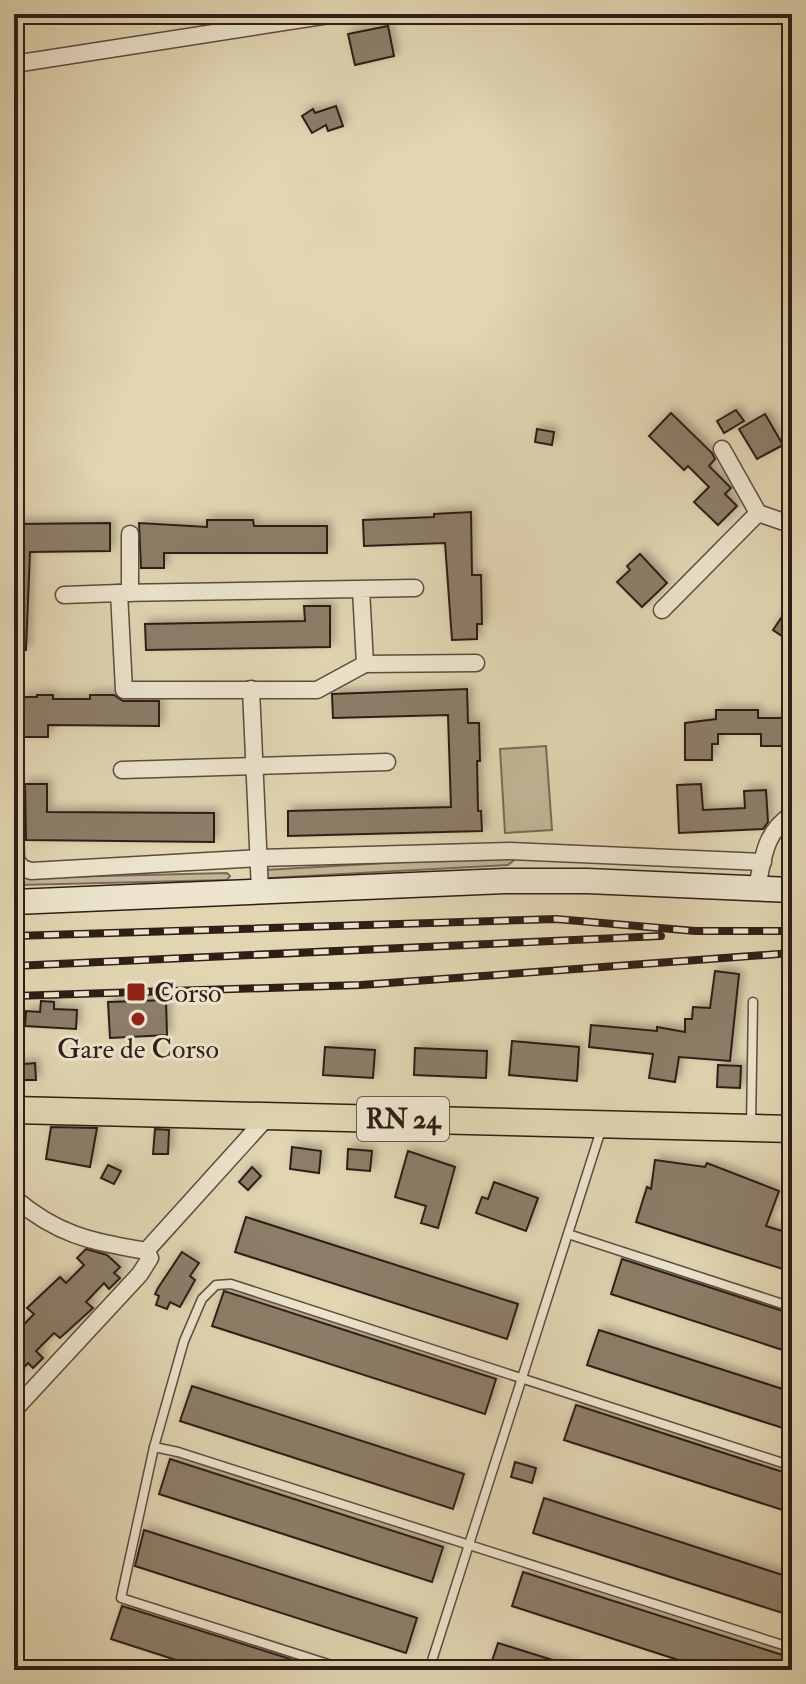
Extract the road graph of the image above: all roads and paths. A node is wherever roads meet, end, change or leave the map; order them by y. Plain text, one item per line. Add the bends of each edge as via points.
1 (335, 14) edge
2 (14, 64) edge
3 (722, 449) dead end
4 (758, 513) junction
5 (792, 518) edge
6 (130, 534) dead end
7 (415, 588) dead end
8 (361, 589) junction
9 (125, 593) junction
10 (64, 595) dead end
11 (662, 610) dead end
12 (476, 663) dead end
13 (365, 664) junction
14 (251, 689) junction
15 (387, 762) dead end
16 (254, 768) junction
17 (122, 770) dead end
18 (14, 794) edge
19 (792, 814) edge
20 (259, 858) junction
21 (763, 862) junction
22 (757, 887) junction
23 (792, 890) edge
24 (260, 891) junction
25 (14, 902) edge
26 (753, 1002) dead end
27 (14, 1110) edge
28 (270, 1114) junction
29 (602, 1126) junction
30 (751, 1128) junction
31 (792, 1129) edge
32 (14, 1198) edge
33 (568, 1234) junction
34 (146, 1251) junction
35 (792, 1307) edge
36 (522, 1379) junction
37 (14, 1410) edge
38 (154, 1447) junction
39 (792, 1466) edge
40 (468, 1547) junction
41 (792, 1648) edge
42 (347, 1670) edge
43 (429, 1670) edge

1 - 2 street
3 - 4 street
4 - 5 street via 784,522
4 - 11 street
6 - 9 street
7 - 8 street
8 - 9 street
8 - 13 street
9 - 10 street
9 - 14 street via 124,690
12 - 13 street
13 - 14 street via 317,690
14 - 16 street
15 - 16 street
16 - 17 street
16 - 20 street
18 - 20 street via 16,860 31,871
19 - 21 street via 772,831
20 - 21 street via 510,851
20 - 24 street
21 - 22 street
22 - 23 street
22 - 24 street via 505,881
24 - 25 street
26 - 30 lane
27 - 28 main road, RN 24
28 - 29 main road, RN 24
28 - 34 street
29 - 30 main road, RN 24
29 - 33 lane
30 - 31 main road, RN 24
32 - 34 street via 49,1225
33 - 35 lane
33 - 36 lane
34 - 37 street via 150,1258 140,1274
36 - 38 lane via 231,1284 216,1285 202,1299 184,1341
36 - 39 lane
36 - 40 lane
38 - 40 lane
38 - 42 lane via 121,1598
40 - 41 lane
40 - 43 lane

